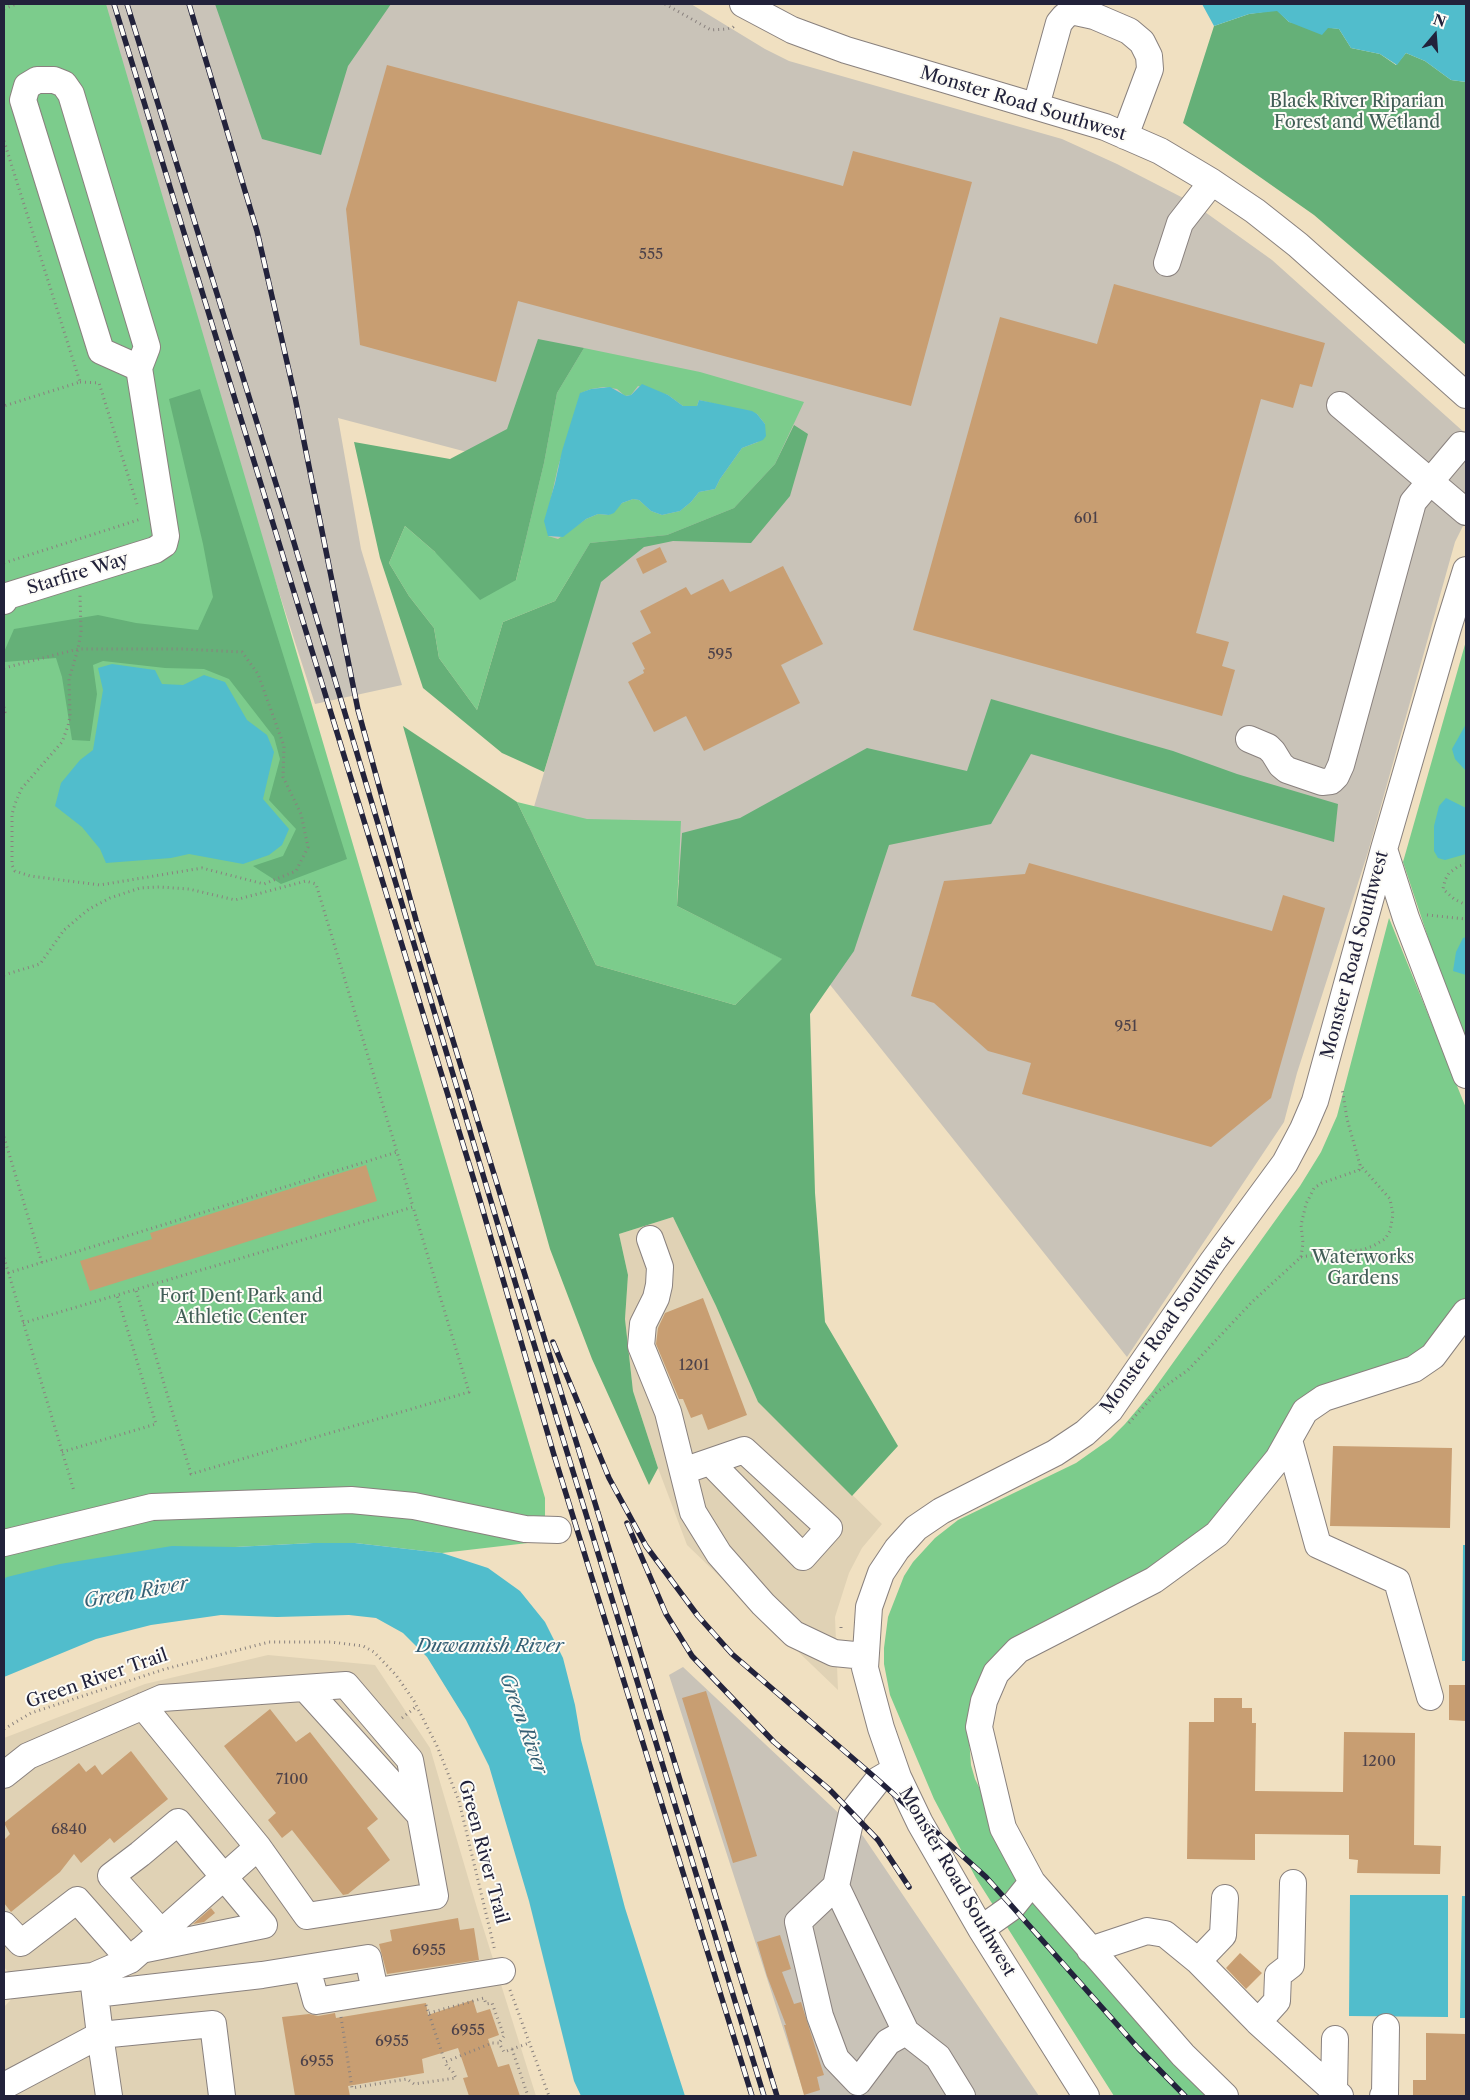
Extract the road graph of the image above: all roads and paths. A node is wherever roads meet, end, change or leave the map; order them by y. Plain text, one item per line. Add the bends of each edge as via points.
1 (16, 4) edge
2 (665, 4) edge
3 (4, 9) edge
4 (741, 12) edge
5 (1036, 106) junction
6 (1125, 136) junction
7 (4, 141) edge
8 (1212, 182) junction
9 (1167, 263) dead end
10 (139, 368) junction
11 (80, 382) junction
12 (1466, 395) edge
13 (1340, 405) dead end
14 (4, 406) edge
15 (1461, 445) dead end
16 (1430, 481) junction
17 (1466, 512) edge
18 (4, 563) edge
19 (1466, 570) edge
20 (78, 574) junction
21 (4, 601) edge
22 (78, 649) junction
23 (4, 668) edge
24 (4, 707) edge
25 (4, 715) edge
26 (1248, 739) dead end
27 (1384, 849) junction
28 (1466, 864) edge
29 (1466, 905) edge
30 (1404, 912) junction
31 (1466, 919) edge
32 (4, 975) edge
33 (1466, 1075) edge
34 (1341, 1080) dead end
35 (4, 1136) edge
36 (397, 1152) junction
37 (1360, 1165) junction
38 (414, 1207) junction
39 (650, 1239) dead end
40 (4, 1258) edge
41 (1301, 1258) junction
42 (42, 1263) junction
43 (8, 1274) junction
44 (136, 1290) junction
45 (117, 1295) junction
46 (1466, 1312) edge
47 (23, 1323) junction
48 (1127, 1425) dead end
49 (1289, 1440) junction
50 (62, 1452) junction
51 (710, 1462) dead end
52 (683, 1471) junction
53 (74, 1491) dead end
54 (558, 1530) dead end
55 (4, 1542) edge
56 (866, 1656) junction
57 (1430, 1697) dead end
58 (143, 1706) junction
59 (417, 1706) junction
60 (398, 1722) dead end
61 (4, 1728) edge
62 (895, 1770) junction
63 (4, 1775) edge
64 (258, 1847) junction
65 (111, 1876) junction
66 (224, 1878) junction
67 (1032, 1882) junction
68 (1293, 1883) dead end
69 (836, 1886) junction
70 (1225, 1898) dead end
71 (77, 1900) junction
72 (4, 1925) edge
73 (981, 1929) junction
74 (161, 1932) junction
75 (1090, 1950) junction
76 (135, 1955) junction
77 (1198, 1960) junction
78 (502, 1971) junction
79 (94, 1985) junction
80 (4, 1986) edge
81 (425, 2002) dead end
82 (429, 2013) junction
83 (351, 2015) dead end
84 (1258, 2022) junction
85 (1386, 2027) dead end
86 (906, 2032) junction
87 (100, 2035) junction
88 (1335, 2040) dead end
89 (499, 2043) junction
90 (529, 2043) junction
91 (512, 2049) junction
92 (444, 2062) junction
93 (4, 2086) edge
94 (862, 2089) edge
95 (1337, 2094) edge
96 (109, 2096) edge
97 (222, 2096) edge
98 (528, 2096) edge
99 (549, 2096) edge
100 (962, 2096) edge
101 (1086, 2096) edge
102 (1225, 2096) edge
103 (1383, 2096) edge

1 - 3 path
2 - 4 path via 711,30 719,31 734,27
4 - 5 street, Monster Road Southwest via 846,50
5 - 6 street, Monster Road Southwest
5 - 6 street via 1064,16 1071,12 1094,16 1129,31 1142,42 1149,56 1150,69
6 - 8 street, Monster Road Southwest via 1160,150
7 - 11 path
8 - 9 street via 1180,223
8 - 12 street, Monster Road Southwest via 1298,245
10 - 10 street via 100,351 23,100 27,86 36,80 54,80 64,84 71,94 147,347
10 - 20 street, Starfire Way via 166,526 164,544 155,550
11 - 14 path
11 - 18 path via 99,383 142,519
13 - 16 street
15 - 16 street
16 - 17 street
16 - 26 street via 1413,502 1336,776 1331,781 1322,782 1287,770 1268,746
19 - 27 street, Monster Road Southwest
20 - 21 street, Starfire Way via 4,597
20 - 22 path via 81,631
22 - 22 path via 70,670 70,716 62,742 22,788 12,814 12,865 15,871 100,885 202,868 264,884 296,871 308,847 301,814 283,776 284,746 258,674 242,652
22 - 23 path
24 - 25 path
27 - 30 street
27 - 56 street, Monster Road Southwest via 1315,1101 1285,1163 1110,1410 1085,1433 1055,1453 940,1511 916,1528 897,1548 881,1573 869,1607
28 - 29 path via 1449,874 1443,889
30 - 31 path
30 - 33 street
32 - 36 path via 40,964 64,930 89,909 140,888 189,889 235,900 306,881 316,884
34 - 37 path via 1347,1119
35 - 42 path
36 - 38 path
36 - 42 path
37 - 41 path via 1359,1170 1314,1188 1301,1225
37 - 41 path via 1390,1199 1393,1214 1390,1231 1374,1246 1362,1250
38 - 44 path
38 - 44 path via 469,1392 191,1474
39 - 52 street via 660,1267 659,1285 643,1324 641,1346 668,1412
40 - 43 path
41 - 48 path via 1252,1302 1188,1370 1158,1392
42 - 43 path
43 - 47 path
44 - 45 path
45 - 47 path
45 - 50 path via 156,1424
46 - 49 street via 1433,1356 1414,1369 1324,1398 1305,1411
47 - 50 path
49 - 57 street via 1318,1545 1397,1581
49 - 67 street via 1278,1459 1217,1534 1154,1580 1018,1650 996,1673 984,1701 979,1727 1003,1828
50 - 53 path
51 - 52 street
52 - 56 street via 693,1512 719,1554 764,1604 794,1634 834,1653
54 - 55 street via 525,1529 414,1506 351,1500 152,1507
56 - 62 street, Monster Road Southwest via 865,1668 872,1701
58 - 63 street via 28,1756
58 - 64 street
58 - 64 street via 162,1698 346,1685 410,1760 435,1896 307,1916
59 - 60 path
59 - 61 path, Green River Trail via 396,1675 374,1652 363,1646 331,1642 269,1642 165,1669 31,1713
59 - 78 path, Green River Trail via 459,1801 492,1944
62 - 69 street via 878,1780 852,1813
62 - 73 street, Monster Road Southwest via 920,1822
64 - 66 street
65 - 66 street via 178,1822
65 - 71 street
65 - 74 street
66 - 74 street
66 - 76 street via 264,1925
67 - 73 street via 1012,1907
67 - 75 street
68 - 84 street via 1291,1965 1278,1975 1277,2001
69 - 86 street
69 - 94 street via 798,1922 820,2016 836,2059
70 - 77 street via 1223,1935
71 - 72 street via 21,1943
71 - 76 street
73 - 101 street, Monster Road Southwest
74 - 76 street
75 - 77 street via 1147,1931 1165,1934
75 - 102 street via 1183,2055
76 - 79 street
77 - 84 street
78 - 79 street via 375,1991 368,1958 307,1968
78 - 90 path, Green River Trail
79 - 80 street
79 - 87 street
81 - 82 path
82 - 89 path via 484,1998 486,2004 492,2003 504,2036
82 - 92 path
83 - 92 path via 341,2017 352,2088 407,2080 414,2084 456,2078
84 - 95 street
85 - 103 street
86 - 94 street via 888,2042
86 - 100 street via 938,2057
87 - 93 street
87 - 96 street
87 - 97 street via 213,2024
88 - 95 street
89 - 91 path via 504,2052
89 - 92 path
90 - 91 path
90 - 99 path, Green River Trail
91 - 98 path

